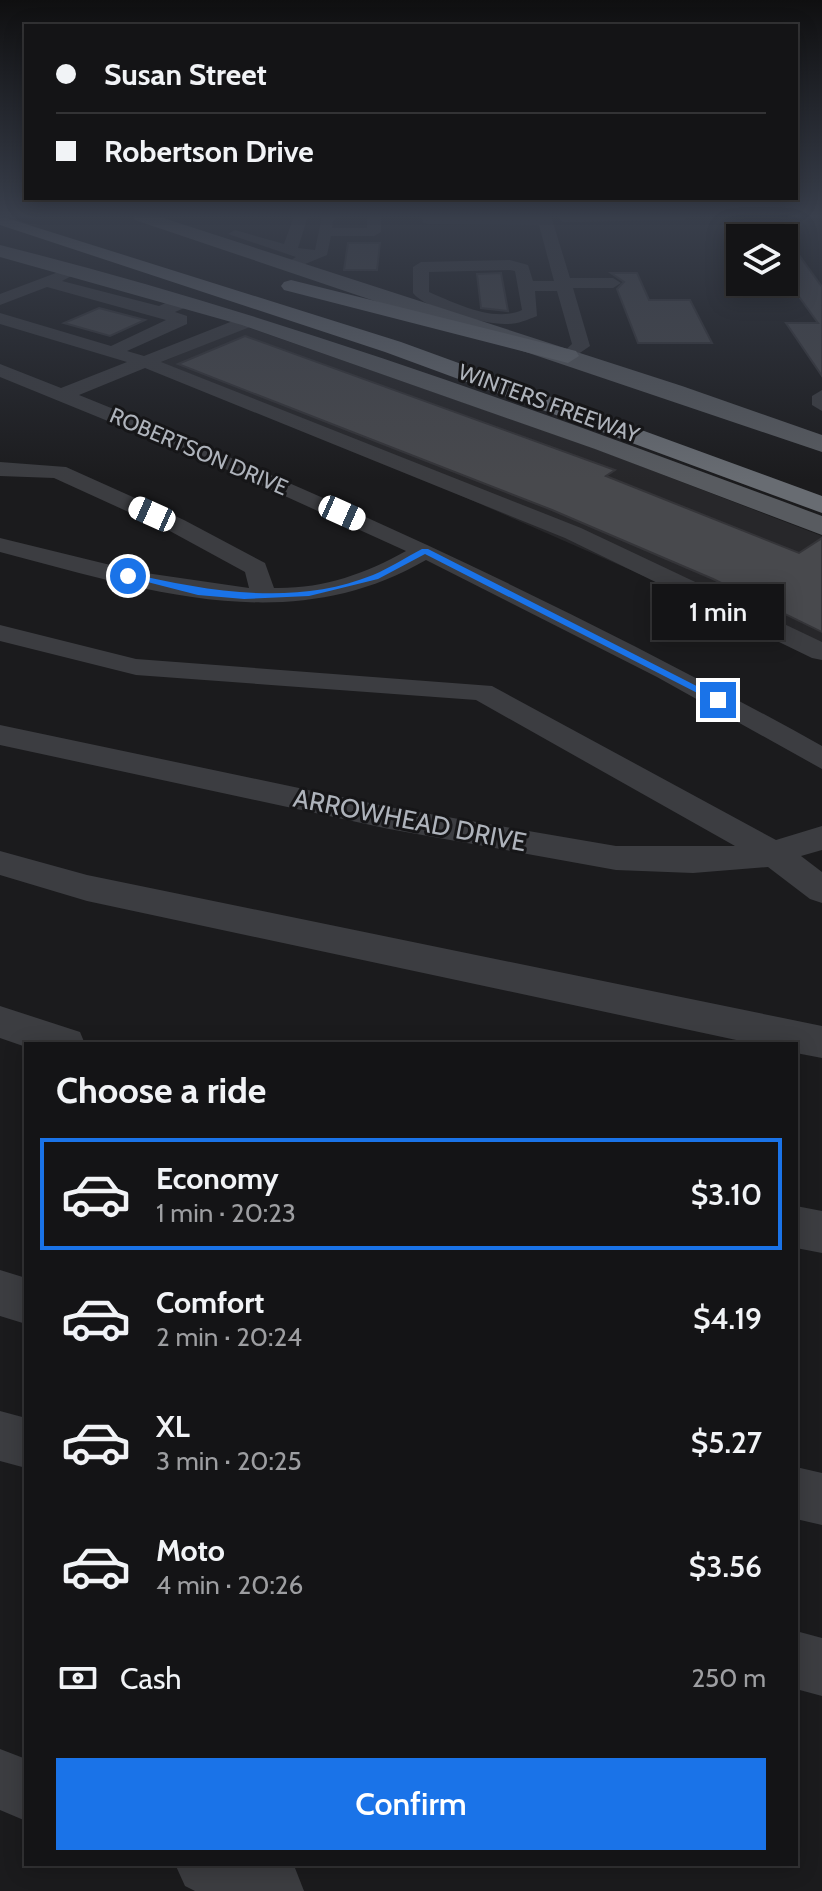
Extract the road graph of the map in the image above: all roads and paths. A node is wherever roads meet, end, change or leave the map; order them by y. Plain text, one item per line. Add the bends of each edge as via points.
1 (40, 304) edge
2 (54, 304) edge
3 (131, 304) edge
4 (178, 304) edge
5 (191, 304) edge
6 (201, 304) edge
7 (259, 304) edge
8 (318, 304) edge
9 (364, 304) edge
10 (423, 304) edge
11 (474, 304) edge
12 (530, 304) edge
13 (569, 304) edge
14 (160, 312) junction
15 (225, 314) junction
16 (249, 321) junction
17 (26, 325) junction
18 (112, 351) junction
19 (568, 356) junction
20 (145, 362) junction
21 (512, 366) dead end
22 (0, 370) edge
23 (63, 394) junction
24 (822, 396) edge
25 (822, 405) edge
26 (822, 444) edge
27 (0, 469) edge
28 (822, 505) edge
29 (822, 526) edge
30 (0, 545) edge
31 (425, 550) junction
32 (264, 596) junction
33 (0, 633) edge
34 (822, 652) edge
35 (0, 735) edge
36 (822, 759) edge
37 (822, 838) edge
38 (773, 853) junction
39 (0, 863) edge
40 (822, 890) edge
41 (0, 1022) edge
42 (60, 1042) edge
43 (822, 1042) edge
44 (798, 1227) edge
45 (822, 1232) edge
46 (0, 1293) edge
47 (24, 1300) edge
48 (0, 1436) edge
49 (24, 1442) edge
50 (798, 1493) edge
51 (822, 1499) edge
52 (798, 1661) edge
53 (822, 1667) edge
54 (0, 1779) edge
55 (24, 1789) edge
56 (212, 1866) edge
57 (272, 1891) edge

1 - 17 street via 0,318
2 - 17 street
3 - 14 street
4 - 14 street
5 - 15 main road
6 - 15 highway
7 - 28 highway, WINTERS FREEWAY via 393,347
8 - 21 highway, WINTERS FREEWAY
9 - 19 highway
10 - 19 main road
11 - 12 street via 488,317 525,316 531,312
13 - 19 street via 581,346
14 - 18 street via 181,320
15 - 16 main road
16 - 20 street
16 - 29 main road
17 - 18 street
18 - 20 street
19 - 26 main road
20 - 23 street
20 - 34 street via 573,533
22 - 23 street, ROBERTSON DRIVE
23 - 31 street, ROBERTSON DRIVE
24 - 25 street
27 - 32 street via 58,472 176,525 256,568
30 - 32 street via 198,592
31 - 32 street via 374,577 309,593
31 - 36 street, ROBERTSON DRIVE via 667,671
33 - 38 street via 136,667 482,692
35 - 38 street, ARROWHEAD DRIVE via 389,818 616,858 693,861
37 - 38 street, ARROWHEAD DRIVE
38 - 40 street
39 - 43 street via 87,888
41 - 42 street
44 - 45 street
46 - 47 street
48 - 49 street
50 - 51 street
52 - 53 street
54 - 55 street
56 - 57 street

